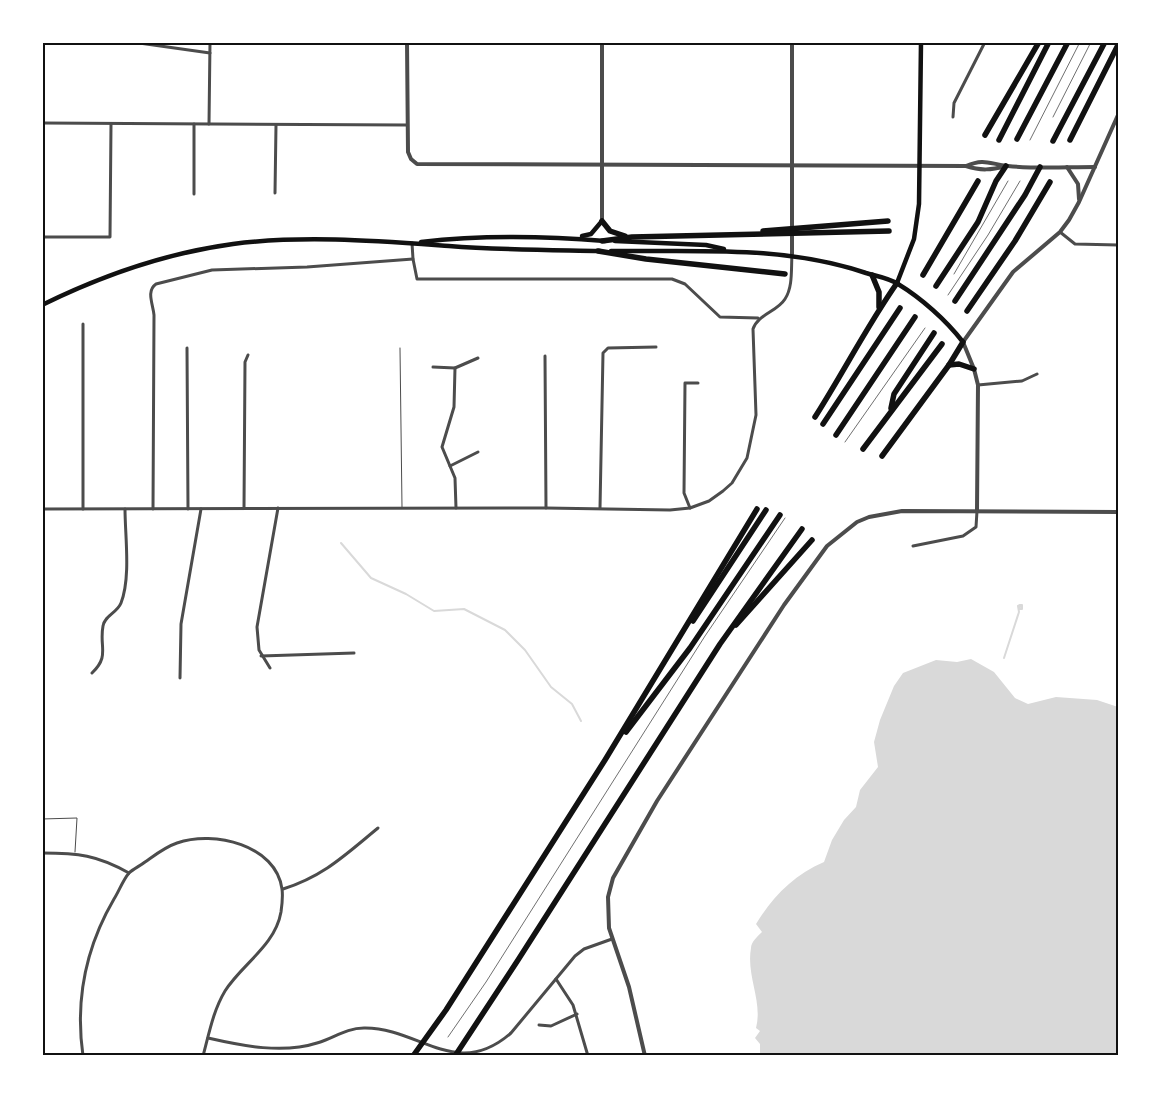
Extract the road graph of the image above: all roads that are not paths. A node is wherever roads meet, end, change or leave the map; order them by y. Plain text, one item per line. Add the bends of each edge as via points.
1 (132, 42) edge
2 (210, 42) edge
3 (407, 42) edge
4 (602, 42) edge
5 (792, 42) edge
6 (921, 42) edge
7 (985, 42) edge
8 (1039, 42) edge
9 (1049, 42) edge
10 (1068, 42) edge
11 (1105, 42) edge
12 (1118, 45) edge
13 (210, 53) junction
14 (1118, 115) edge
15 (952, 117) dead end
16 (42, 123) edge
17 (111, 124) junction
18 (194, 124) junction
19 (209, 124) junction
20 (276, 125) junction
21 (406, 125) junction
22 (985, 135) dead end
23 (1017, 139) dead end
24 (999, 140) dead end
25 (1070, 140) dead end
26 (1053, 141) dead end
27 (602, 166) junction
28 (792, 166) junction
29 (921, 166) junction
30 (966, 166) junction
31 (1006, 166) junction
32 (1040, 167) junction
33 (1067, 167) junction
34 (1094, 167) junction
35 (978, 181) dead end
36 (1050, 182) dead end
37 (275, 193) dead end
38 (194, 194) dead end
39 (1079, 202) junction
40 (602, 221) junction
41 (888, 221) dead end
42 (888, 231) dead end
43 (1060, 232) junction
44 (721, 236) junction
45 (579, 237) junction
46 (42, 238) edge
47 (632, 238) junction
48 (602, 240) junction
49 (412, 243) junction
50 (1118, 245) edge
51 (729, 250) junction
52 (598, 251) junction
53 (792, 254) junction
54 (412, 259) junction
55 (786, 274) dead end
56 (872, 275) junction
57 (923, 275) dead end
58 (896, 283) junction
59 (936, 286) dead end
60 (955, 301) dead end
61 (42, 305) edge
62 (900, 308) dead end
63 (878, 309) junction
64 (967, 311) dead end
65 (915, 317) dead end
66 (759, 318) junction
67 (83, 324) dead end
68 (934, 333) dead end
69 (963, 342) junction
70 (942, 344) dead end
71 (187, 348) dead end
72 (400, 348) dead end
73 (656, 348) dead end
74 (248, 355) dead end
75 (545, 356) dead end
76 (478, 358) dead end
77 (949, 365) junction
78 (433, 367) dead end
79 (455, 368) junction
80 (974, 370) junction
81 (1037, 374) dead end
82 (698, 382) dead end
83 (978, 384) junction
84 (890, 410) junction
85 (815, 417) dead end
86 (823, 424) dead end
87 (836, 434) dead end
88 (863, 449) dead end
89 (478, 452) dead end
90 (882, 456) dead end
91 (450, 466) junction
92 (244, 508) junction
93 (278, 508) junction
94 (402, 508) junction
95 (456, 508) junction
96 (546, 508) junction
97 (600, 508) junction
98 (690, 508) junction
99 (757, 508) dead end
100 (42, 509) edge
101 (84, 509) junction
102 (125, 509) junction
103 (153, 509) junction
104 (188, 509) junction
105 (201, 509) junction
106 (766, 510) dead end
107 (977, 511) junction
108 (1118, 512) edge
109 (780, 515) dead end
110 (802, 529) dead end
111 (812, 540) dead end
112 (914, 546) dead end
113 (720, 644) junction
114 (354, 653) dead end
115 (261, 656) junction
116 (666, 660) junction
117 (270, 668) dead end
118 (92, 673) dead end
119 (180, 678) dead end
120 (605, 760) junction
121 (42, 819) edge
122 (378, 828) dead end
123 (42, 853) edge
124 (75, 853) junction
125 (129, 873) junction
126 (283, 890) junction
127 (612, 939) junction
128 (556, 979) junction
129 (577, 1014) junction
130 (539, 1025) dead end
131 (208, 1038) junction
132 (83, 1056) edge
133 (202, 1056) edge
134 (413, 1056) edge
135 (454, 1056) edge
136 (588, 1056) edge
137 (645, 1056) edge

1 - 13 street
2 - 13 street
3 - 21 street
4 - 27 street
5 - 28 street
6 - 29 main road
7 - 15 street via 954,103
8 - 22 highway
9 - 24 highway
10 - 23 highway
11 - 26 highway
12 - 25 highway
13 - 19 street
14 - 34 street
16 - 17 street
17 - 18 street
17 - 46 street via 110,237
18 - 19 street
18 - 38 street
19 - 20 street
20 - 21 street
20 - 37 street
21 - 27 street via 408,152 414,162 426,165
27 - 28 street
27 - 40 street
28 - 29 street
28 - 53 street
29 - 30 street
29 - 58 main road via 916,231
30 - 31 street via 977,170
30 - 31 street via 989,161
31 - 32 street
31 - 59 highway via 978,222
32 - 33 street
32 - 60 highway
33 - 34 street
33 - 39 street via 1078,184
34 - 39 street
35 - 57 highway
36 - 64 highway
39 - 43 street
40 - 45 main road via 591,234
40 - 47 highway via 617,235
41 - 44 highway
42 - 44 highway
43 - 50 street via 1075,244
43 - 69 street via 1013,272
44 - 47 highway
45 - 48 main road
45 - 49 main road via 458,237
47 - 48 highway
48 - 51 main road via 706,245
49 - 52 main road
49 - 54 street
49 - 61 main road via 298,240 233,244 149,262 80,287
51 - 52 main road
51 - 53 main road
52 - 55 highway
53 - 56 main road via 841,264
53 - 66 street via 790,284 785,299
54 - 66 street via 418,279 672,279 685,284 720,317
54 - 103 street via 212,270 156,284 149,292 154,315
56 - 58 main road
56 - 63 highway via 879,292
58 - 63 highway
58 - 69 main road via 938,316
62 - 86 highway
63 - 85 highway
65 - 87 highway
66 - 98 street via 753,335 756,351 755,426 742,469 724,491
67 - 101 street
68 - 84 highway via 894,394
69 - 77 highway
69 - 80 street
70 - 84 highway
71 - 104 street
72 - 94 lane
73 - 97 street via 608,348 603,353
74 - 92 street via 245,362
75 - 96 street
76 - 79 street
77 - 80 highway via 958,364
77 - 90 highway
78 - 79 street
79 - 91 street via 454,407 442,447
80 - 83 street
81 - 83 street via 1022,382
82 - 98 street via 684,383 684,493
83 - 107 street
84 - 88 highway
89 - 91 street
91 - 95 street via 456,484
92 - 93 street
92 - 105 street
93 - 94 street
93 - 115 street via 257,627
94 - 95 street
95 - 96 street
96 - 97 street
97 - 98 street
99 - 116 highway
100 - 101 street
101 - 102 street
102 - 103 street
102 - 118 street via 121,605 105,619 102,628 103,656 101,664
103 - 104 street
104 - 105 street
105 - 119 street via 181,624
106 - 116 highway
107 - 108 street
107 - 112 street via 976,527 964,536
107 - 127 street via 902,511 869,517 837,536 780,611 624,855 612,878 608,898
109 - 120 highway via 690,648
110 - 113 highway
111 - 113 highway
113 - 135 highway
114 - 115 street
115 - 117 street
116 - 120 highway
120 - 134 highway via 446,1010
121 - 124 lane via 77,818
122 - 126 street via 325,870 308,881
123 - 124 street
124 - 125 street via 106,860
125 - 126 street via 178,843 200,839 227,841 261,854 276,870
125 - 132 street via 99,926 88,961 81,1001
126 - 131 street via 280,914 273,933 225,991
127 - 128 street via 580,952
127 - 137 street via 629,987
128 - 129 street via 569,995
128 - 131 street via 504,1039 471,1053 449,1052 384,1030 364,1028 346,1030 319,1043 301,1047 248,1046
129 - 130 street via 551,1026
129 - 136 street
131 - 133 street

